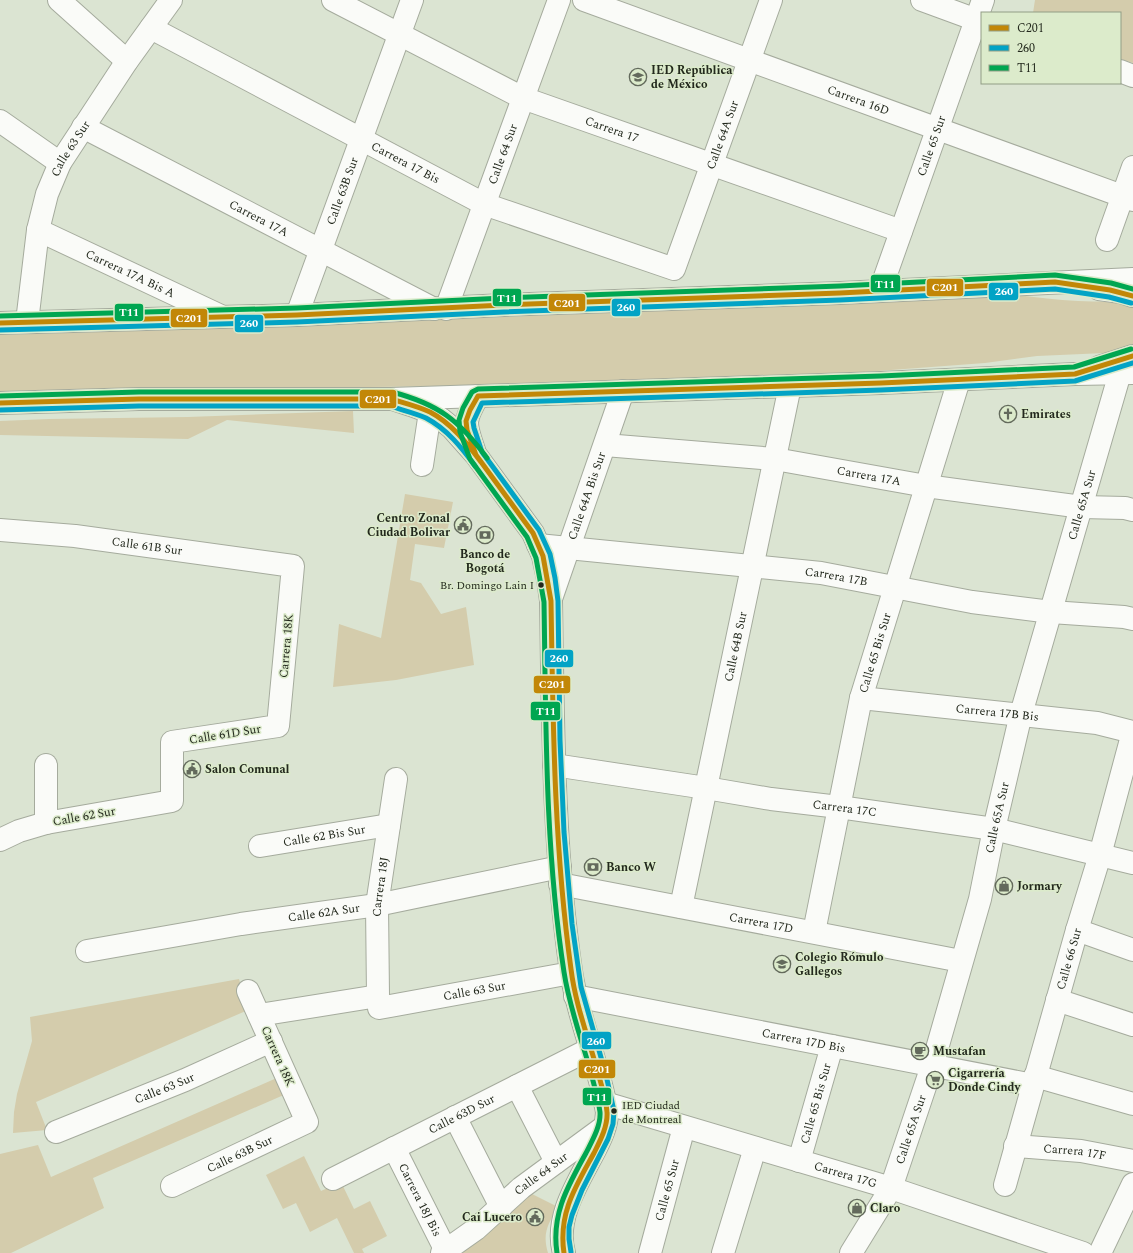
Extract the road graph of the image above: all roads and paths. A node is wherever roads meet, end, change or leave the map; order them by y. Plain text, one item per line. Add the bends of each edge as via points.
1 (59, 0) edge
2 (171, 0) edge
3 (333, 0) edge
4 (412, 0) edge
5 (559, 0) edge
6 (584, 0) edge
7 (771, 0) edge
8 (922, 0) edge
9 (980, 14) edge
10 (151, 28) junction
11 (400, 34) junction
12 (750, 60) junction
13 (127, 61) junction
14 (1121, 71) edge
15 (1133, 76) edge
16 (523, 98) junction
17 (0, 121) edge
18 (83, 127) junction
19 (937, 129) junction
20 (362, 139) junction
21 (60, 163) junction
22 (712, 164) junction
23 (1133, 167) edge
24 (1128, 198) edge
25 (484, 204) junction
26 (38, 230) junction
27 (901, 231) junction
28 (1107, 240) dead end
29 (321, 251) junction
30 (674, 269) joint
31 (1133, 279) edge
32 (1055, 282) junction
33 (880, 291) junction
34 (1133, 296) edge
35 (440, 309) junction
36 (297, 315) junction
37 (222, 317) junction
38 (27, 322) junction
39 (0, 323) edge
40 (1129, 368) edge
41 (959, 380) junction
42 (790, 386) junction
43 (623, 391) junction
44 (478, 396) junction
45 (391, 399) junction
46 (0, 403) edge
47 (430, 412) junction
48 (605, 444) junction
49 (476, 455) junction
50 (775, 459) junction
51 (422, 465) dead end
52 (926, 486) junction
53 (1082, 507) junction
54 (1133, 510) edge
55 (0, 530) edge
56 (538, 545) junction
57 (569, 547) junction
58 (293, 566) joint
59 (752, 567) junction
60 (895, 587) junction
61 (551, 601) junction
62 (1051, 612) junction
63 (1133, 619) edge
64 (861, 698) junction
65 (1021, 714) junction
66 (278, 726) joint
67 (1133, 732) edge
68 (554, 765) junction
69 (46, 766) dead end
70 (1127, 775) edge
71 (396, 779) dead end
72 (706, 788) junction
73 (172, 801) joint
74 (838, 807) junction
75 (46, 823) junction
76 (389, 825) junction
77 (994, 830) junction
78 (0, 840) edge
79 (260, 846) dead end
80 (1100, 855) junction
81 (1133, 863) edge
82 (560, 876) junction
83 (377, 905) junction
84 (681, 907) junction
85 (1077, 930) junction
86 (814, 932) junction
87 (1133, 950) edge
88 (87, 951) dead end
89 (962, 961) junction
90 (571, 972) junction
91 (248, 990) dead end
92 (575, 996) junction
93 (1057, 1000) junction
94 (378, 1002) junction
95 (259, 1015) junction
96 (1133, 1025) edge
97 (271, 1041) junction
98 (832, 1046) junction
99 (590, 1049) junction
100 (932, 1066) junction
101 (1034, 1081) junction
102 (517, 1086) junction
103 (605, 1103) junction
104 (1133, 1104) edge
105 (455, 1117) junction
106 (307, 1122) joint
107 (604, 1127) junction
108 (684, 1127) junction
109 (56, 1132) dead end
110 (1016, 1146) junction
111 (394, 1148) junction
112 (755, 1148) junction
113 (799, 1161) junction
114 (1133, 1161) edge
115 (556, 1162) junction
116 (333, 1179) dead end
117 (1133, 1184) edge
118 (1005, 1185) dead end
119 (172, 1186) dead end
120 (891, 1188) junction
121 (501, 1207) junction
122 (857, 1250) edge
123 (444, 1252) edge
124 (564, 1253) edge
125 (650, 1253) edge
126 (723, 1253) edge
127 (1083, 1253) edge
128 (1100, 1253) edge

1 - 13 main road
2 - 10 main road, Calle 63 Sur
3 - 11 main road, Carrera 17
4 - 11 main road, Calle 63B Sur
5 - 16 main road, Calle 64 Sur
6 - 12 main road, Carrera 16D
7 - 12 main road, Calle 64A Sur
8 - 9 main road
9 - 19 main road, Calle 65 Sur
10 - 13 main road, Calle 63 Sur
10 - 20 main road, Carrera 17 Bis
11 - 16 main road, Carrera 17
11 - 20 main road, Calle 63B Sur
12 - 19 main road, Carrera 16D
12 - 22 main road, Calle 64A Sur
13 - 18 main road, Calle 63 Sur
14 - 15 main road
16 - 22 main road, Carrera 17
16 - 25 main road, Calle 64 Sur
17 - 21 main road
18 - 21 main road, Calle 63 Sur
18 - 29 main road, Carrera 17A
19 - 24 main road, Carrera 16D
19 - 27 main road, Calle 65 Sur
20 - 25 main road, Carrera 17 Bis
20 - 29 main road, Calle 63B Sur
21 - 26 main road, Calle 63 Sur via 47,194
22 - 27 main road, Carrera 17
22 - 30 main road, Calle 64A Sur
23 - 24 main road
24 - 28 main road
25 - 30 main road, Carrera 17 Bis
25 - 35 main road, Calle 64 Sur
26 - 37 main road, Carrera 17A Bis A
26 - 38 main road, Calle 63 Sur
27 - 33 main road, Calle 65 Sur
29 - 35 main road, Carrera 17A
29 - 36 main road, Calle 63B Sur
31 - 32 main road
32 - 33 main road
32 - 34 main road
33 - 35 main road
35 - 36 main road
36 - 37 main road
37 - 38 main road
38 - 39 main road
40 - 41 main road via 1075,374
40 - 53 main road, Calle 65A Sur
41 - 42 main road
41 - 52 main road, Calle 65 Bis Sur
42 - 43 main road
42 - 50 main road, Calle 64B Sur
43 - 44 main road
43 - 48 main road, Calle 64A Bis Sur
44 - 45 main road
44 - 49 main road via 466,421
45 - 46 main road via 139,399
45 - 47 main road
47 - 49 main road via 452,428
47 - 51 main road
48 - 50 main road, Carrera 17A
48 - 57 main road, Calle 64A Bis Sur
49 - 56 main road via 534,533
50 - 52 main road, Carrera 17A
50 - 59 main road, Calle 64B Sur
52 - 53 main road, Carrera 17A
52 - 60 main road, Calle 65 Bis Sur
53 - 54 main road, Carrera 17A
53 - 62 main road, Calle 65A Sur
55 - 58 main road, Calle 61B Sur via 75,536
56 - 57 main road, Carrera 17B
56 - 61 main road via 546,568
57 - 59 main road, Carrera 17B
57 - 61 main road, Calle 64A Bis Sur
58 - 66 main road, Carrera 18K
59 - 60 main road, Carrera 17B via 821,574
59 - 72 main road, Calle 64B Sur
60 - 62 main road, Carrera 17B via 972,602
60 - 64 main road, Calle 65 Bis Sur
61 - 68 main road
62 - 63 main road, Carrera 17B
62 - 65 main road, Calle 65A Sur
64 - 65 main road, Carrera 17B Bis
64 - 74 main road, Calle 65 Bis Sur
65 - 67 main road, Carrera 17B Bis via 1097,723
65 - 77 main road, Calle 65A Sur
66 - 73 main road, Calle 61D Sur via 172,742
67 - 70 main road, Calle 66 Sur
68 - 72 main road, Carrera 17C
68 - 82 main road
69 - 75 main road
70 - 80 main road, Calle 66 Sur
71 - 76 main road, Carrera 18J
72 - 74 main road, Carrera 17C
72 - 84 main road, Calle 64B Sur
73 - 75 main road, Calle 62 Sur
74 - 77 main road, Carrera 17C
74 - 86 main road, Calle 65 Bis Sur
75 - 78 main road, Calle 62 Sur
76 - 79 main road, Calle 62 Bis Sur
76 - 83 main road, Carrera 18J
77 - 80 main road, Carrera 17C
77 - 89 main road, Calle 65A Sur via 980,899
80 - 81 main road, Carrera 17C
80 - 85 main road, Calle 66 Sur
82 - 83 main road, Calle 62A Sur
82 - 84 main road, Carrera 17D
82 - 90 main road
83 - 88 main road, Calle 62A Sur via 241,924
83 - 94 main road, Carrera 18J
84 - 86 main road, Carrera 17D
85 - 87 main road
85 - 93 main road, Calle 66 Sur
86 - 89 main road, Carrera 17D
89 - 100 main road, Calle 65A Sur
90 - 92 main road
90 - 94 main road, Calle 63 Sur
91 - 95 main road, Carrera 18K
92 - 98 main road, Carrera 17D Bis
92 - 99 main road
93 - 96 main road
93 - 101 main road, Calle 66 Sur
94 - 95 main road, Calle 63 Sur
95 - 97 main road, Carrera 18K
97 - 106 main road, Carrera 18K
97 - 109 main road, Calle 63 Sur via 185,1080
98 - 100 main road, Carrera 17D Bis
98 - 113 main road, Calle 65 Bis Sur
99 - 102 main road, Calle 63D Sur
99 - 103 main road
100 - 101 main road, Carrera 17D Bis
100 - 120 main road, Calle 65A Sur
101 - 104 main road, Carrera 17D Bis
101 - 110 main road, Calle 66 Sur
102 - 105 main road, Calle 63D Sur
102 - 115 main road
103 - 107 main road via 607,1117
103 - 108 main road, Carrera 17G
105 - 111 main road, Calle 63D Sur
105 - 121 main road
106 - 119 main road, Calle 63B Sur
107 - 115 main road, Calle 64 Sur
107 - 124 main road via 567,1206 562,1228
108 - 112 main road, Carrera 17G
108 - 125 main road, Calle 65 Sur
110 - 114 main road, Carrera 17F via 1081,1151
110 - 118 main road, Calle 66 Sur
111 - 116 main road, Calle 63D Sur
111 - 123 main road, Carrera 18J Bis
112 - 113 main road, Carrera 17G
112 - 126 main road
113 - 120 main road, Carrera 17G
115 - 121 main road, Calle 64 Sur
117 - 128 main road
120 - 122 main road, Calle 65A Sur
120 - 127 main road, Carrera 17G
121 - 123 main road, Calle 64 Sur

